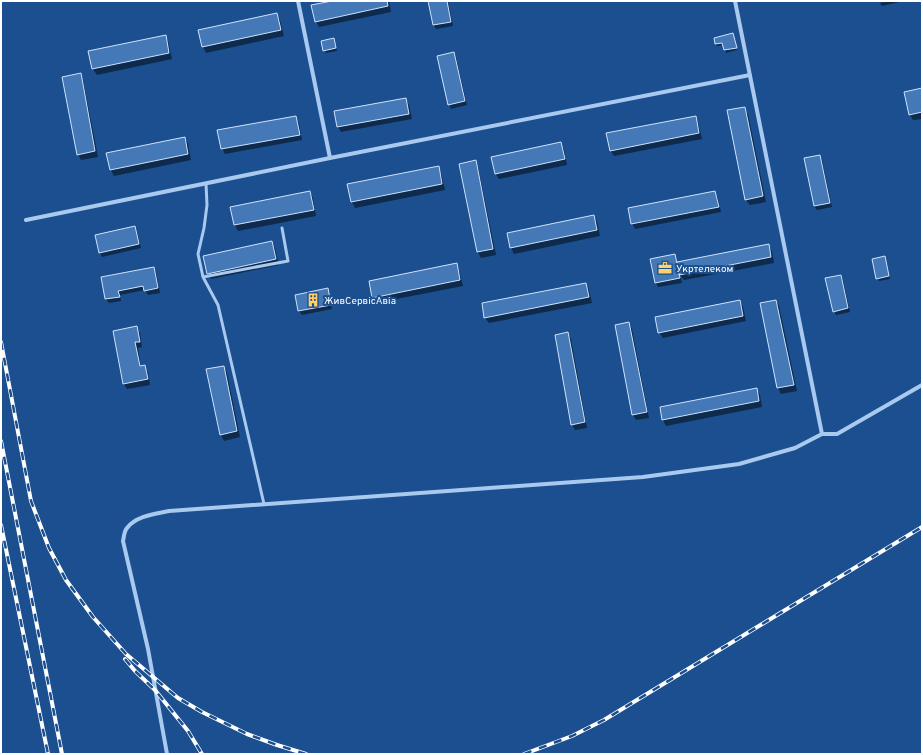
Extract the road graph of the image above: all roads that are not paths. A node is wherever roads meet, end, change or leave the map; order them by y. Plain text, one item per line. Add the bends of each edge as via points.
1 (298, 1) edge
2 (735, 1) edge
3 (750, 75) junction
4 (330, 158) junction
5 (206, 184) junction
6 (26, 220) dead end
7 (282, 228) dead end
8 (203, 277) junction
9 (922, 385) edge
10 (822, 434) junction
11 (264, 504) junction
12 (167, 754) edge

1 - 4 street
2 - 3 street
3 - 4 street
3 - 10 street
4 - 5 street
5 - 6 street
5 - 8 lane via 207,206 198,254
7 - 8 lane via 288,261
8 - 11 lane via 218,305
9 - 10 street via 837,434
10 - 11 street via 795,448 739,464 650,476
11 - 12 street via 169,511 134,521 126,529 123,541 148,649

